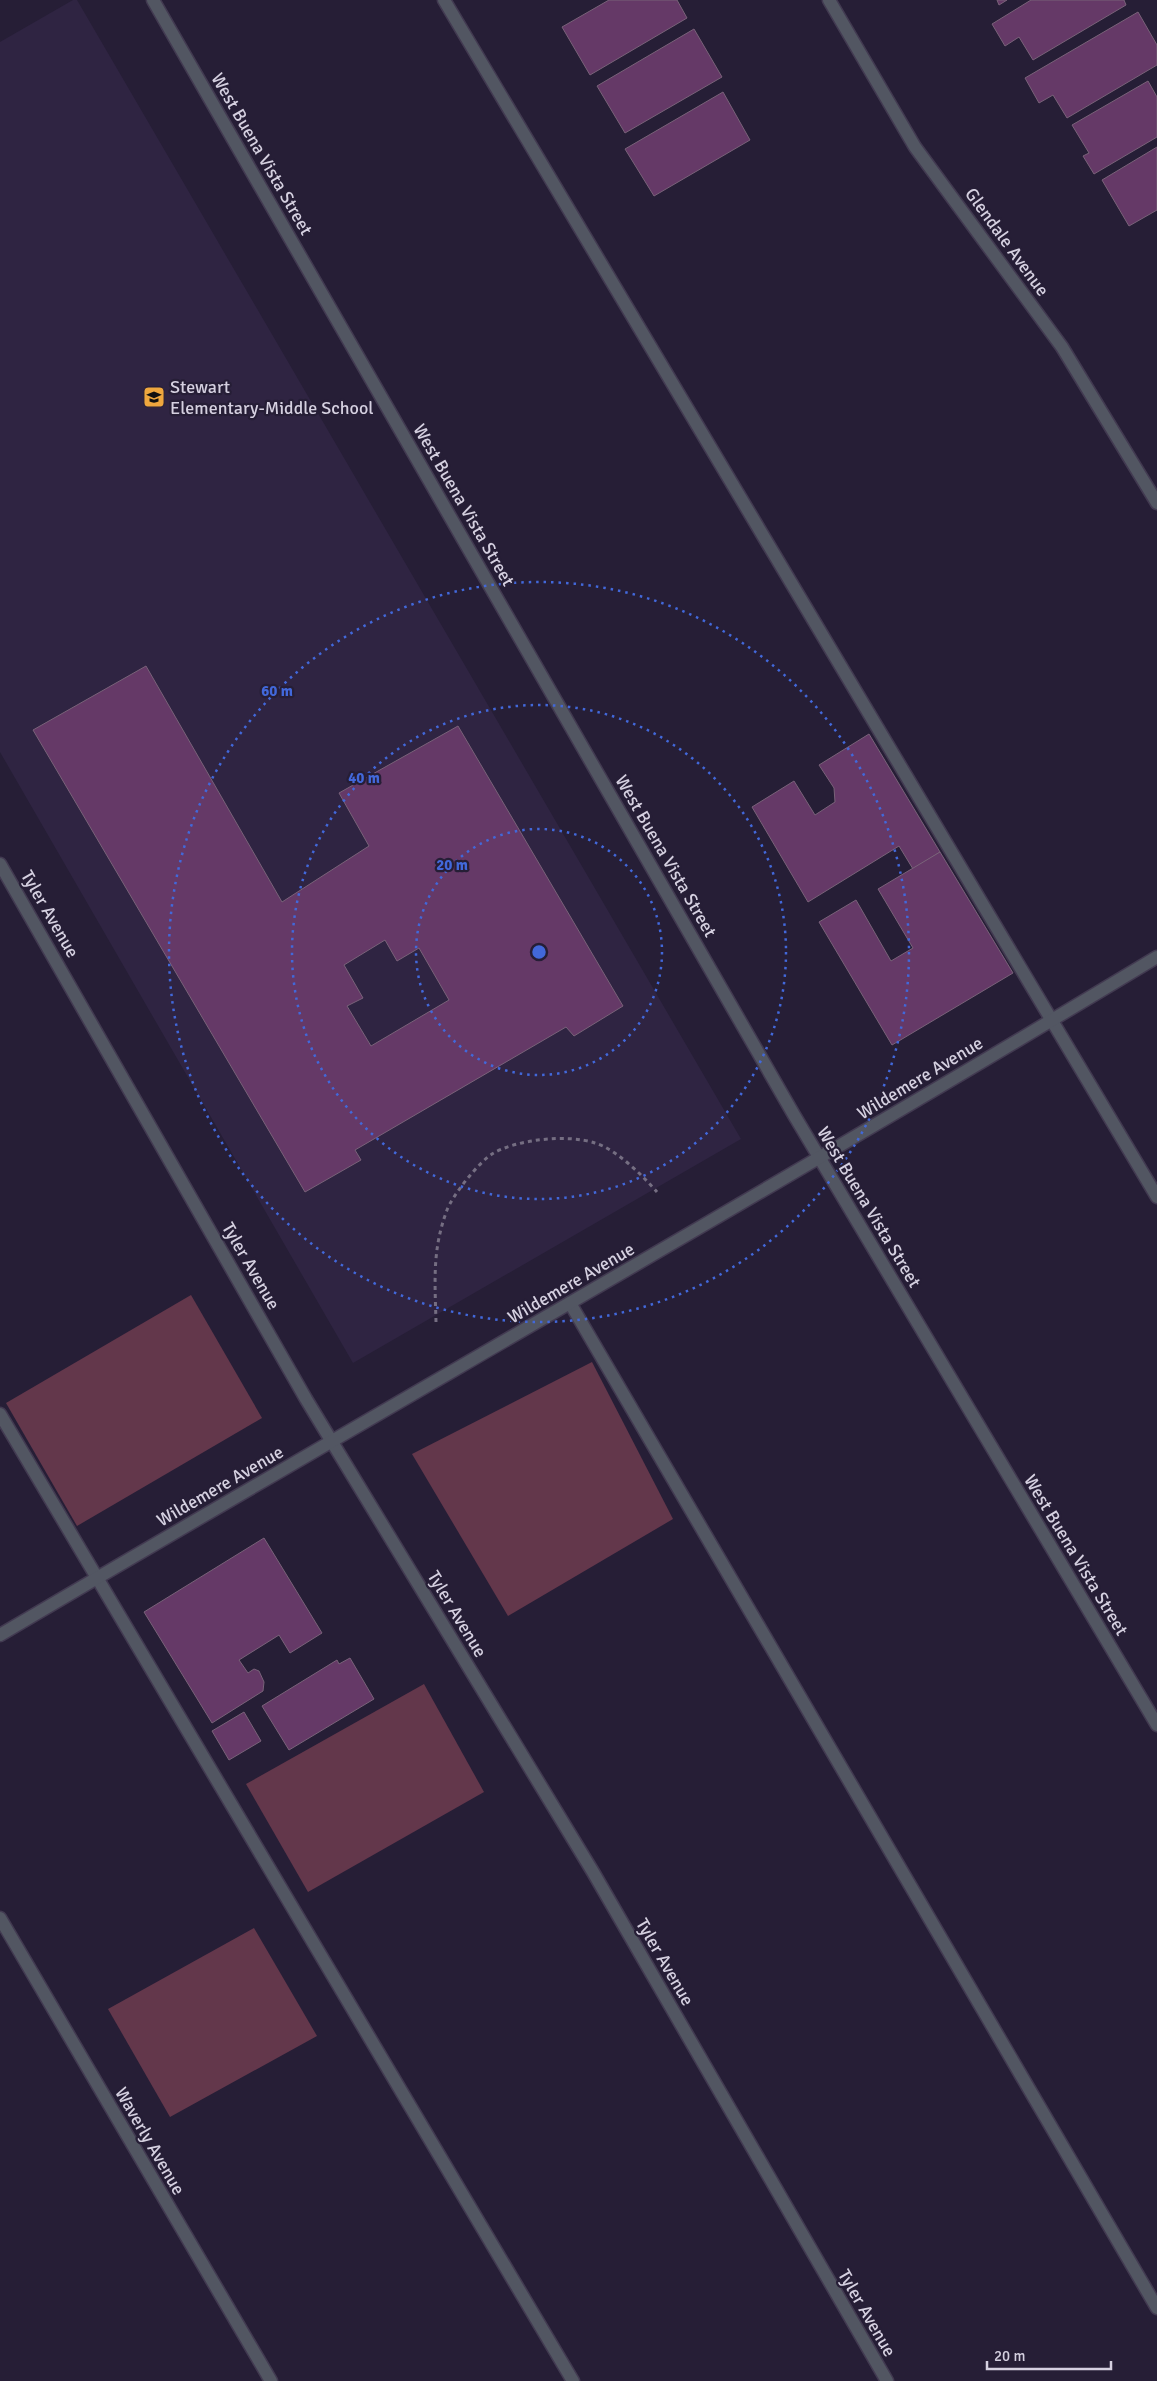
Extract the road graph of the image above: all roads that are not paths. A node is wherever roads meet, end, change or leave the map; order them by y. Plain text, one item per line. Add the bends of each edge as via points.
1 (153, 0) edge
2 (444, 0) edge
3 (829, 0) edge
4 (1157, 503) edge
5 (0, 864) edge
6 (1157, 957) edge
7 (1052, 1021) junction
8 (820, 1159) junction
9 (1157, 1197) edge
10 (570, 1303) junction
11 (0, 1414) edge
12 (332, 1440) junction
13 (96, 1579) junction
14 (0, 1636) edge
15 (1157, 1725) edge
16 (0, 1918) edge
17 (1157, 2308) edge
18 (271, 2381) edge
19 (573, 2381) edge
20 (887, 2381) edge

1 - 8 street, West Buena Vista Street
2 - 7 street
3 - 4 street, Glendale Avenue via 915,147 1062,347
5 - 12 street, Tyler Avenue
6 - 7 street, Wildemere Avenue
7 - 8 street, Wildemere Avenue
7 - 9 street
8 - 10 street, Wildemere Avenue
8 - 15 street, West Buena Vista Street
10 - 12 street, Wildemere Avenue
10 - 17 street
11 - 13 street
12 - 13 street, Wildemere Avenue
12 - 20 street, Tyler Avenue via 593,1872
13 - 14 street, Wildemere Avenue
13 - 19 street
16 - 18 street, Waverly Avenue

